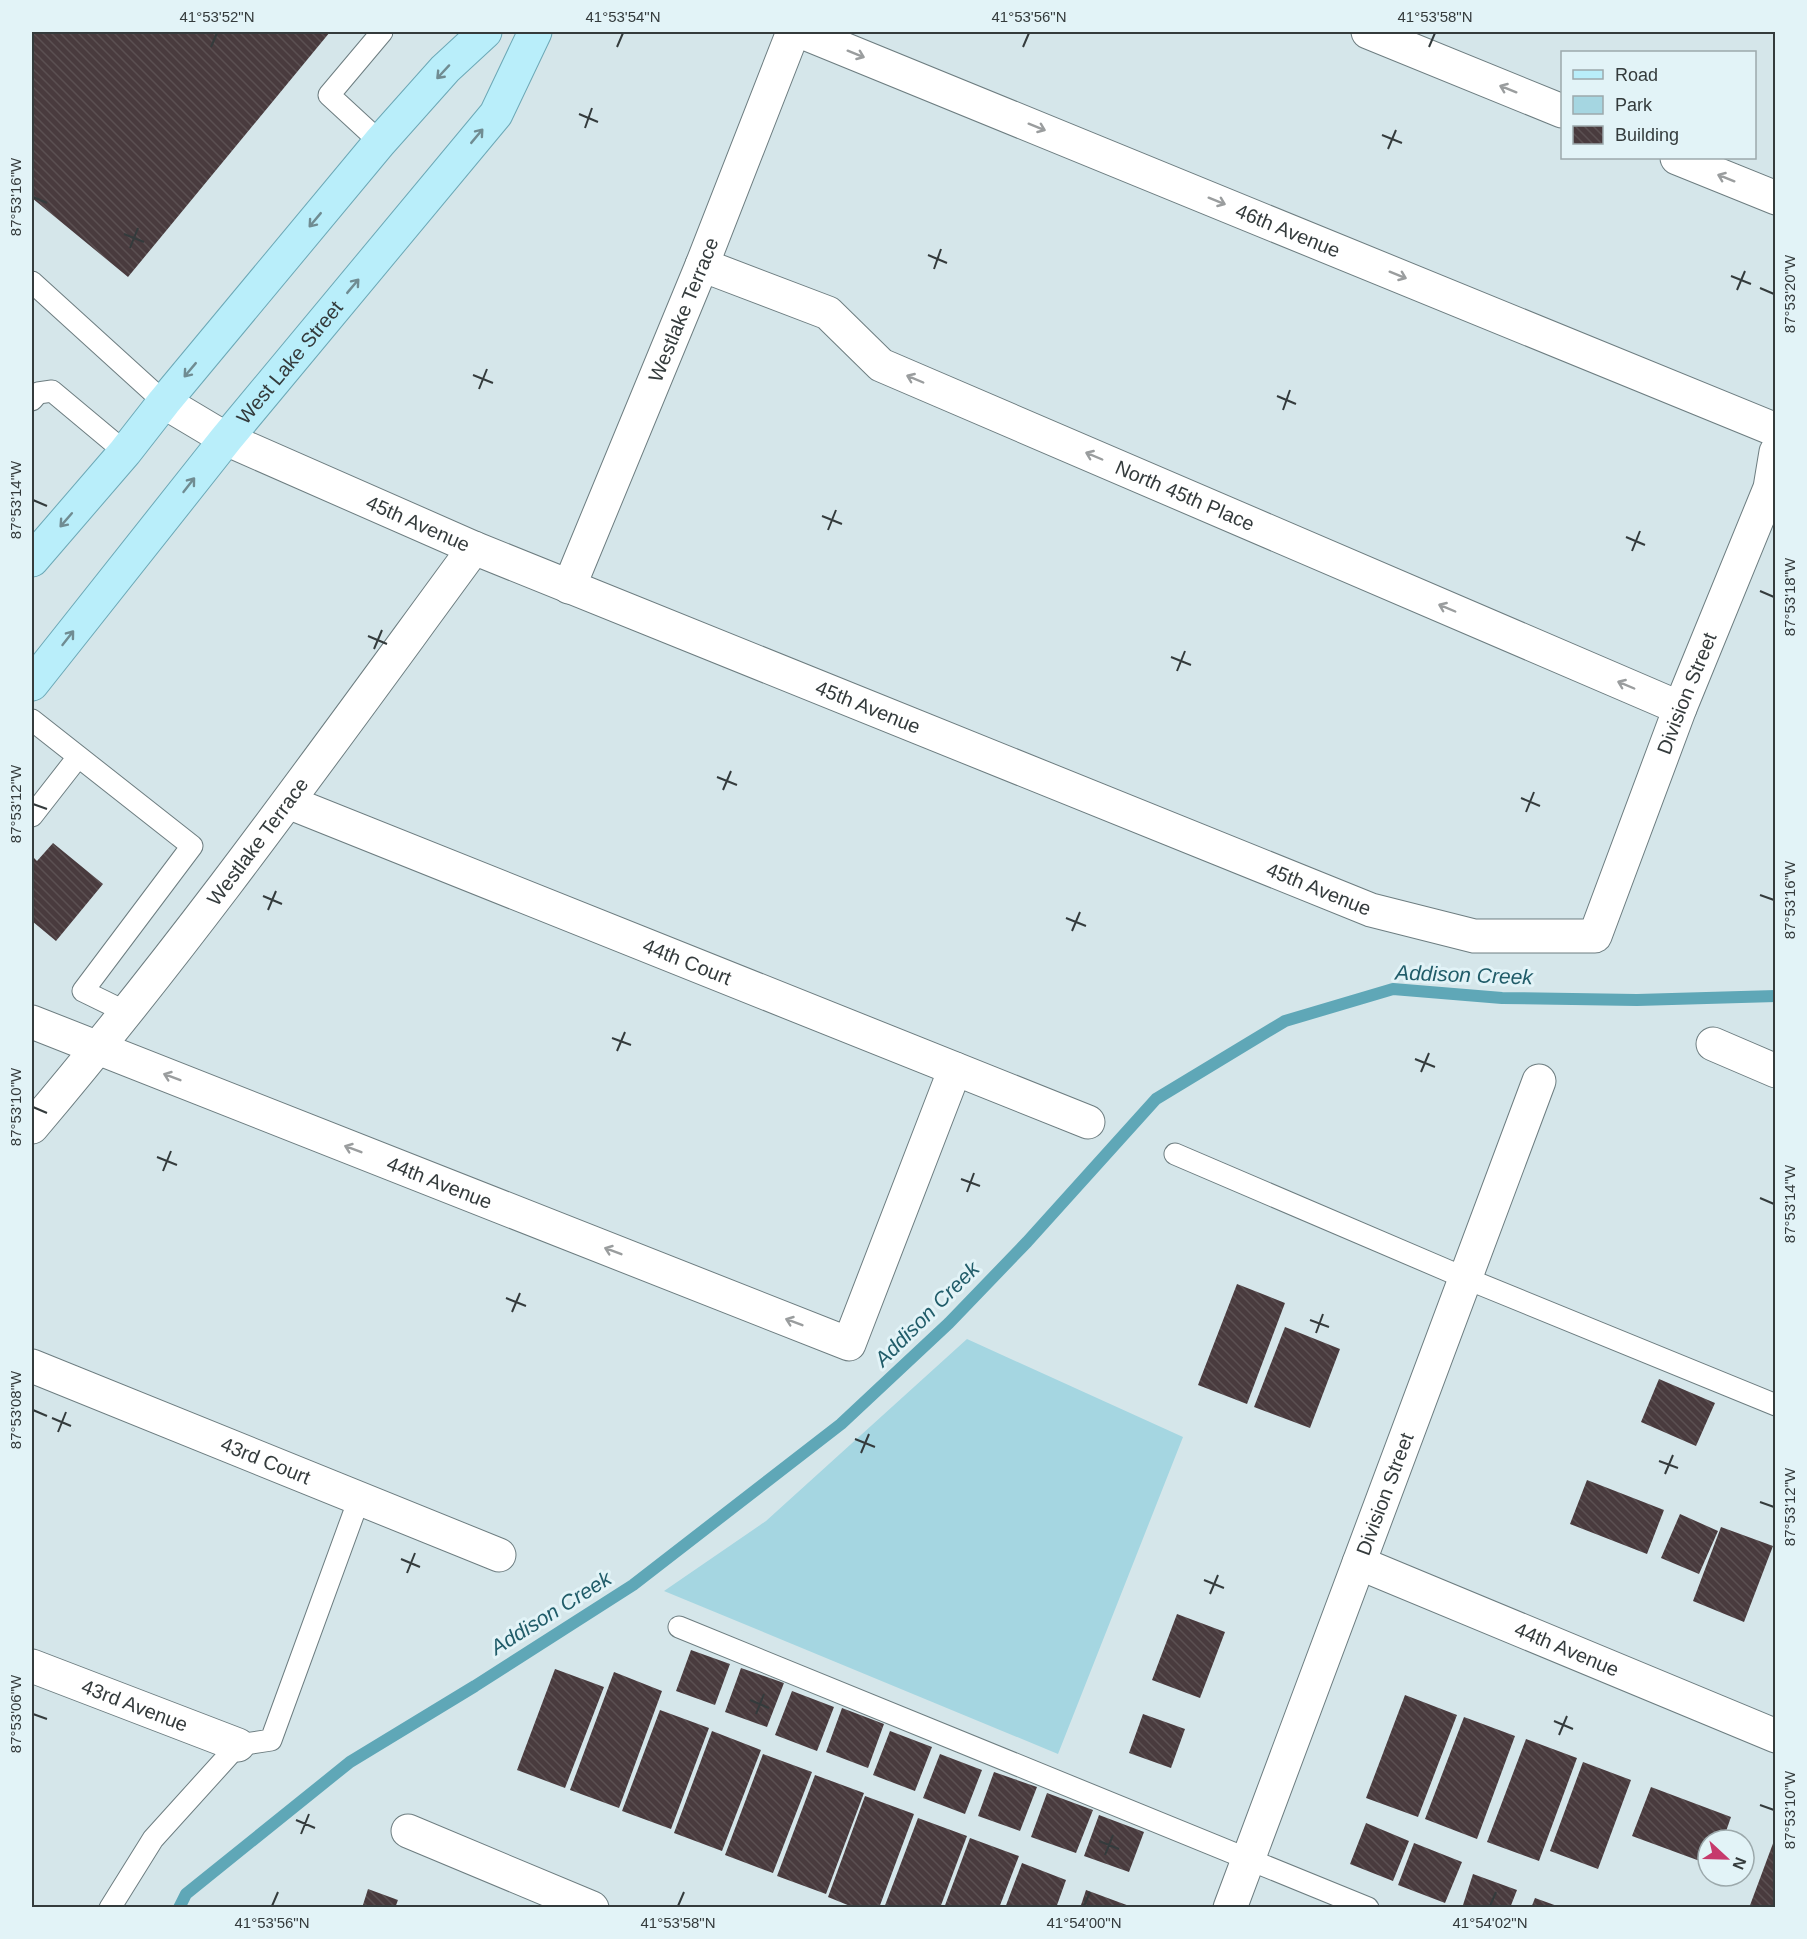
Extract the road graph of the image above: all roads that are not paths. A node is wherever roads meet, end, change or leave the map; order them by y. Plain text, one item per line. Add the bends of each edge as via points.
1 (382, 32) edge
2 (485, 32) edge
3 (535, 32) edge
4 (793, 32) edge
5 (802, 32) edge
6 (1368, 32) edge
7 (1561, 110) edge
8 (380, 142) junction
9 (1679, 159) edge
10 (1776, 198) edge
11 (702, 265) junction
12 (32, 282) edge
13 (34, 393) edge
14 (164, 402) junction
15 (1776, 430) edge
16 (226, 438) junction
17 (125, 452) junction
18 (1776, 452) edge
19 (474, 548) junction
20 (32, 560) edge
21 (569, 587) junction
22 (32, 684) edge
23 (1680, 708) junction
24 (32, 720) edge
25 (78, 757) junction
26 (288, 802) junction
27 (32, 816) edge
28 (1595, 936) joint
29 (126, 1012) junction
30 (32, 1022) edge
31 (1713, 1044) dead end
32 (98, 1048) junction
33 (955, 1069) junction
34 (1776, 1071) edge
35 (1539, 1081) dead end
36 (1088, 1122) dead end
37 (32, 1127) edge
38 (1175, 1154) dead end
39 (1465, 1278) junction
40 (32, 1366) edge
41 (1776, 1405) edge
42 (359, 1499) junction
43 (499, 1555) dead end
44 (1359, 1563) junction
45 (679, 1627) dead end
46 (32, 1666) edge
47 (1776, 1736) edge
48 (238, 1745) junction
49 (408, 1831) dead end
50 (1248, 1859) junction
51 (110, 1908) edge
52 (592, 1908) edge
53 (1230, 1908) edge
54 (1368, 1908) edge

1 - 8 lane via 329,95
2 -> 8 main road via 445,69
16 -> 3 main road, West Lake Street via 496,114
4 - 11 street, Westlake Terrace
5 -> 15 street, 46th Avenue
7 -> 6 street
8 -> 14 main road
10 -> 9 street
11 - 21 street, Westlake Terrace
23 -> 11 street, North 45th Place via 881,365 828,313
12 - 14 lane
13 - 17 lane via 52,391
14 - 16 street, 45th Avenue
14 - 17 main road
16 - 19 street, 45th Avenue
22 -> 16 main road, West Lake Street
17 -> 20 main road
18 - 23 street, Division Street via 1770,488
19 - 21 street, 45th Avenue
19 - 26 street, Westlake Terrace
21 - 28 street, 45th Avenue via 1371,910 1474,936
23 - 28 street, Division Street
24 - 25 lane
25 - 27 lane
25 - 29 lane via 192,846 83,991
26 - 29 street, Westlake Terrace
26 - 33 street, 44th Court
29 - 32 street, Westlake Terrace
30 - 32 street, 44th Avenue
31 - 34 street
33 -> 32 street, 44th Avenue via 849,1344
32 - 37 street, Westlake Terrace
33 - 36 street, 44th Court
35 - 39 street, Division Street
38 - 39 lane
39 - 41 lane
39 - 44 street, Division Street
40 - 42 street, 43rd Court
42 - 43 street, 43rd Court
42 - 48 lane via 272,1740
44 - 47 street, 44th Avenue
44 - 50 street, Division Street
45 - 50 lane
46 - 48 street, 43rd Avenue
48 - 51 lane via 153,1839
49 - 52 street
50 - 53 street, Division Street
50 - 54 lane

